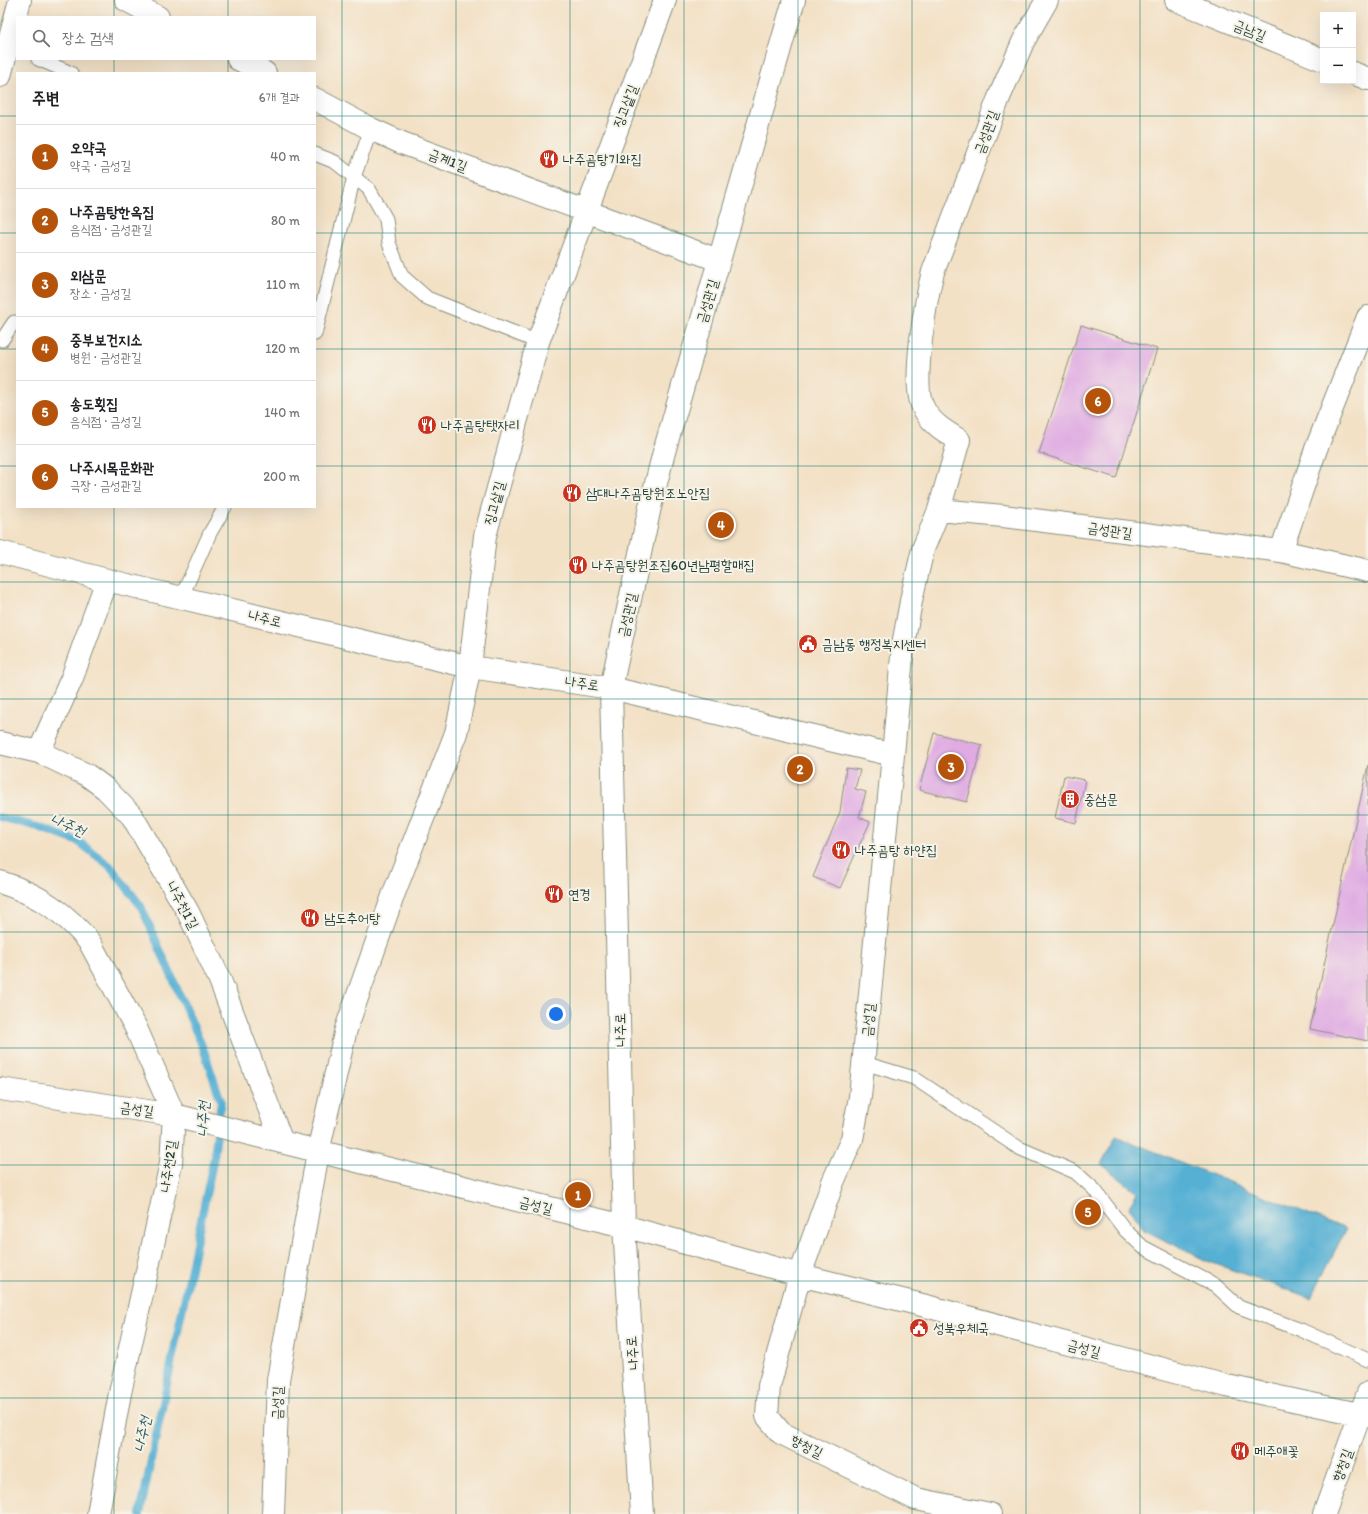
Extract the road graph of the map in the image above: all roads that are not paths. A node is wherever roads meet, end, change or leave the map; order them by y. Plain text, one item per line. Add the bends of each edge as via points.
1 (20, 0) edge
2 (126, 0) edge
3 (665, 0) edge
4 (794, 0) edge
5 (1047, 0) edge
6 (1176, 0) edge
7 (18, 16) edge
8 (156, 16) edge
9 (16, 27) edge
10 (13, 48) edge
11 (1320, 59) edge
12 (40, 60) edge
13 (240, 60) edge
14 (69, 72) edge
15 (263, 72) edge
16 (1356, 74) edge
17 (0, 76) edge
18 (1368, 79) edge
19 (316, 100) edge
20 (371, 129) junction
21 (316, 154) edge
22 (354, 177) junction
23 (586, 211) junction
24 (718, 260) junction
25 (1368, 318) edge
26 (14, 322) dead end
27 (316, 330) edge
28 (0, 339) edge
29 (538, 342) junction
30 (224, 508) edge
31 (939, 510) junction
32 (1281, 551) junction
33 (0, 552) edge
34 (1368, 571) edge
35 (107, 580) junction
36 (181, 598) junction
37 (470, 667) junction
38 (612, 688) junction
39 (0, 743) edge
40 (39, 752) junction
41 (893, 755) junction
42 (0, 882) edge
43 (864, 1063) junction
44 (0, 1089) edge
45 (174, 1115) junction
46 (282, 1142) junction
47 (318, 1152) junction
48 (624, 1226) junction
49 (800, 1275) junction
50 (1368, 1360) edge
51 (1368, 1393) edge
52 (1364, 1415) edge
53 (98, 1514) edge
54 (273, 1514) edge
55 (642, 1514) edge
56 (990, 1514) edge
57 (1324, 1514) edge

1 - 7 street
2 - 8 street
3 - 23 street, 징고샅길
4 - 24 street, 금성관길
5 - 31 street, 금성관길 via 1023,42 998,100 933,272 928,292 918,386 921,404 931,421 959,440
6 - 11 street, 금남길
9 - 10 street
10 - 17 street
12 - 14 lane
13 - 15 street
16 - 18 street
19 - 20 street, 금계1길
20 - 22 lane
20 - 23 street, 금계1길 via 402,143
21 - 22 lane via 335,162
22 - 27 lane
22 - 29 lane via 369,190 386,219 389,243 402,276 427,298
23 - 24 street
23 - 29 street, 징고샅길
24 - 38 street, 금성관길 via 651,500
25 - 32 street via 1316,449
26 - 28 lane via 2,340
29 - 37 street, 징고샅길 via 486,536
30 - 36 lane via 210,533
31 - 32 street, 금성관길
31 - 41 street, 금성관길 via 923,549 903,645
32 - 34 street, 금성관길
33 - 35 street, 나주로
35 - 36 street, 나주로
35 - 40 street via 72,678
36 - 37 street, 나주로
37 - 38 street, 나주로
37 - 47 street via 456,733 394,893 346,1029
38 - 41 street
38 - 48 street, 나주로
39 - 40 street, 나주천1길
40 - 46 street, 나주천1길 via 87,776 106,789 132,816 188,912 220,980
41 - 43 street, 금성길
42 - 45 street, 나주천2길 via 39,897 58,910 90,943 136,1028
43 - 49 street, 금성길 via 852,1139 833,1182
43 - 50 lane via 914,1078 1019,1148 1075,1172 1094,1189 1125,1230 1143,1247 1215,1285 1239,1307 1301,1330
44 - 45 street, 금성길
45 - 46 street, 금성길
45 - 53 street, 나주천2길 via 171,1163 120,1393
46 - 47 street, 금성길
47 - 48 street, 금성길
47 - 54 street, 금성길 via 278,1380
48 - 49 street, 금성길
48 - 55 street, 나주로
49 - 52 street, 금성길 via 1227,1386
49 - 56 street, 향청길 via 769,1386 767,1416 781,1433 916,1499
51 - 52 street, 향청길
52 - 57 street, 향청길

